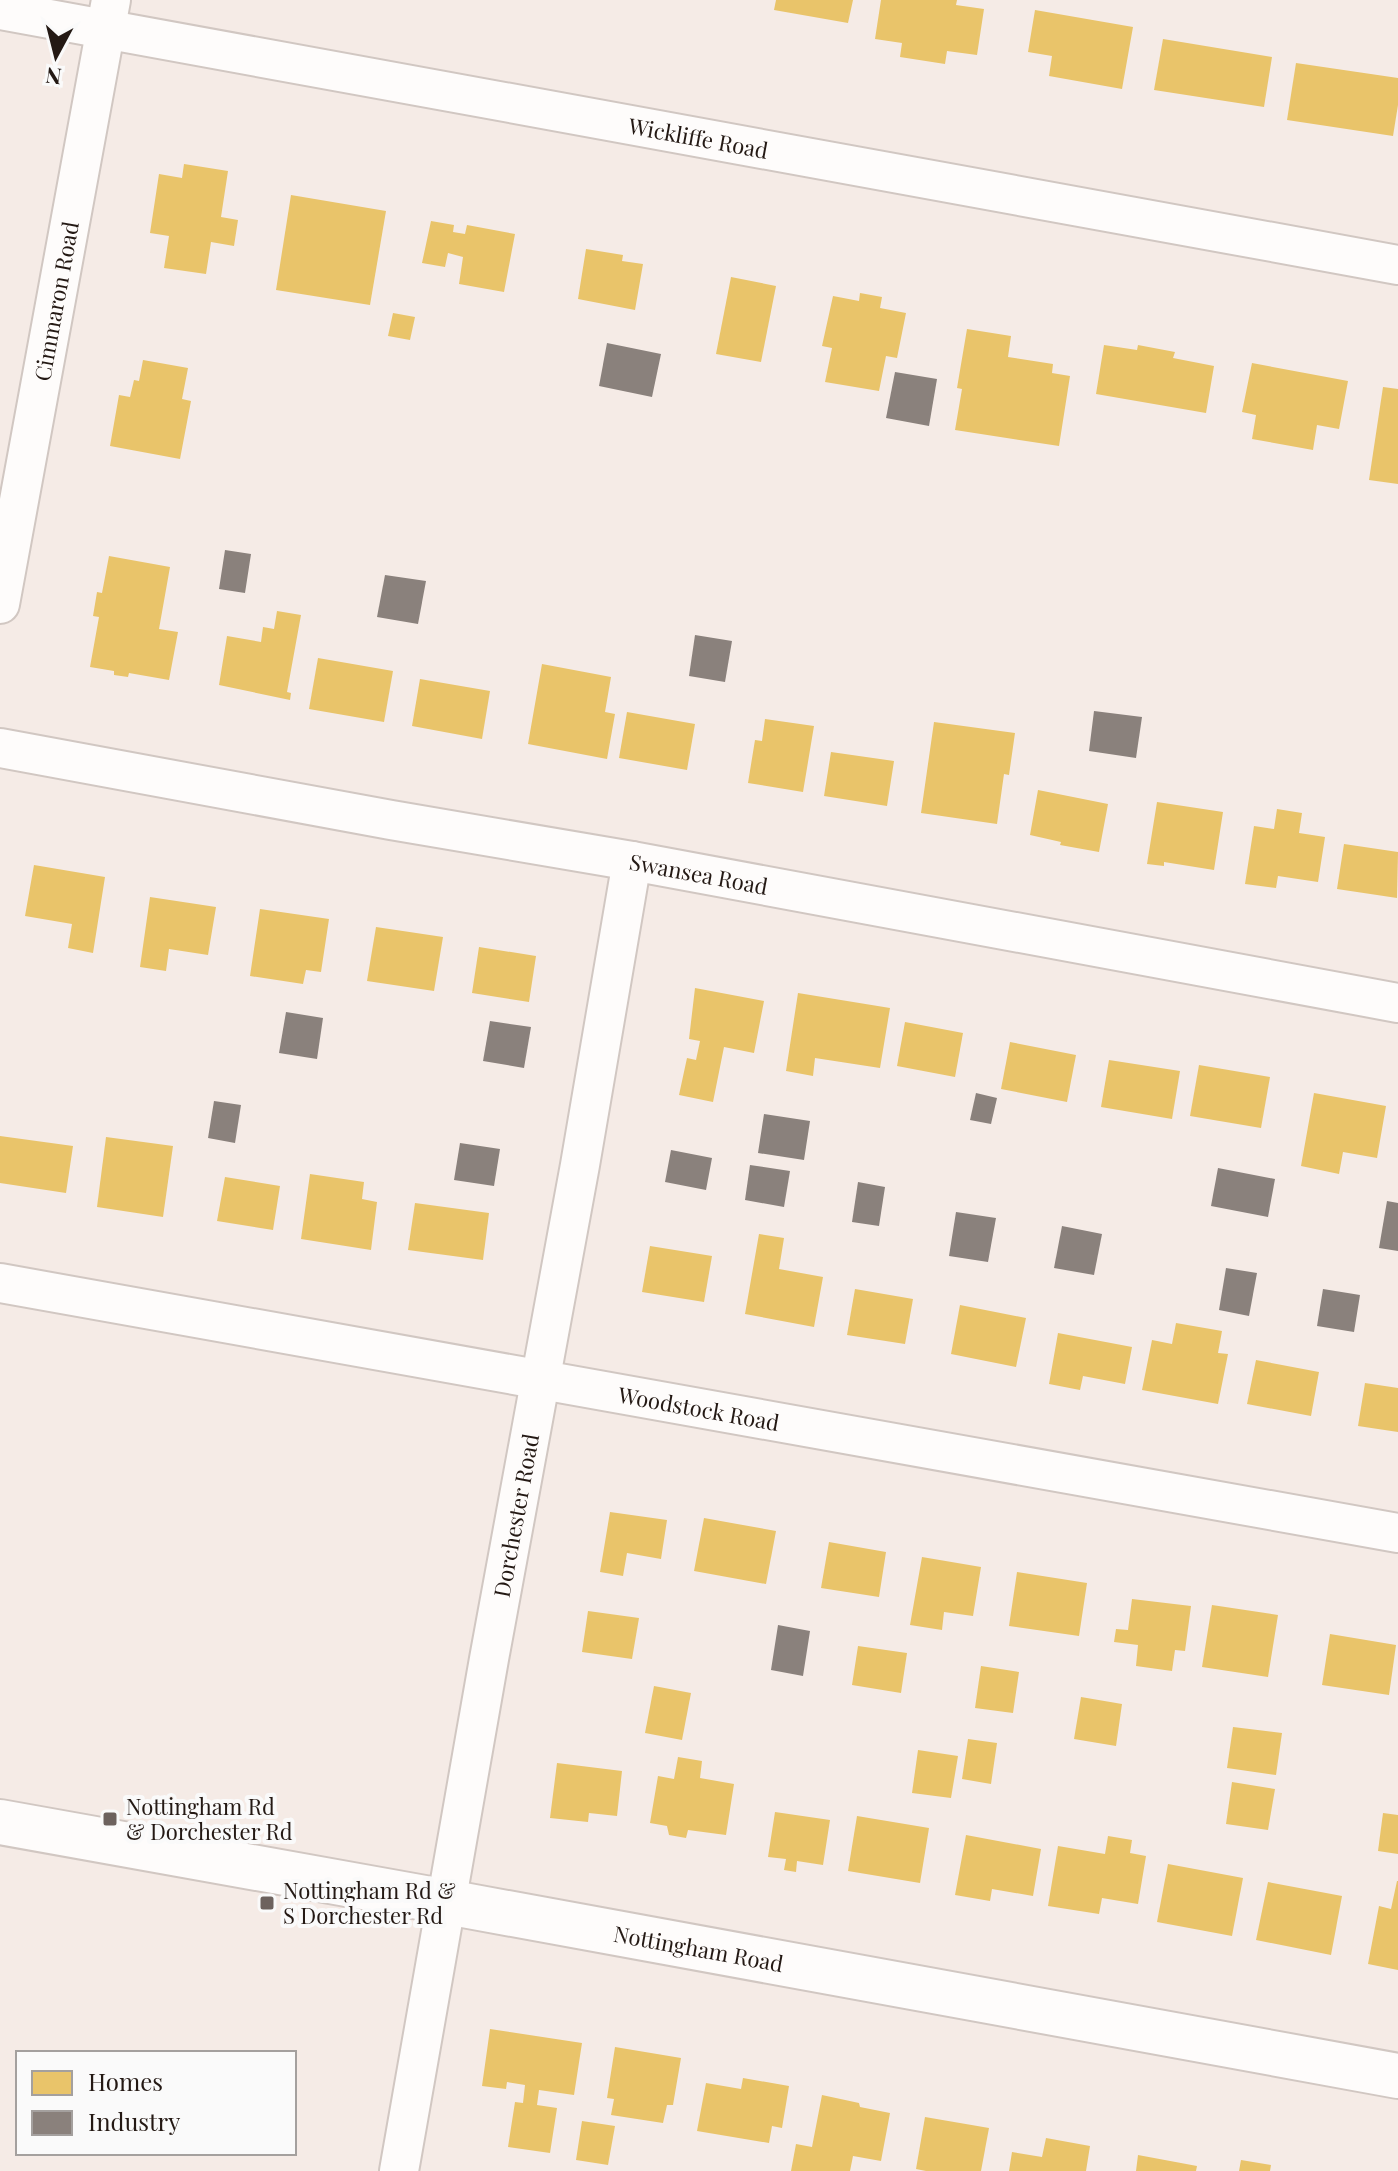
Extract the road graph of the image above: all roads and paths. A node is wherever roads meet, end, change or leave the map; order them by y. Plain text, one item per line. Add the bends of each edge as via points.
1 (0, 10) edge
2 (108, 14) edge
3 (1398, 265) edge
4 (0, 604) edge
5 (0, 748) edge
6 (632, 861) junction
7 (1398, 1003) edge
8 (0, 1283) edge
9 (540, 1378) junction
10 (1398, 1533) edge
11 (0, 1822) edge
12 (447, 1902) junction
13 (1398, 2076) edge
14 (399, 2171) edge

1 - 2 street, Wickliffe Road
2 - 3 street, Wickliffe Road
2 - 4 street, Cimmaron Road
5 - 6 street, Swansea Road
6 - 7 street, Swansea Road
6 - 9 street, Dorchester Road
8 - 9 street, Woodstock Road
9 - 10 street, Woodstock Road
9 - 12 street, Dorchester Road
11 - 12 street, Nottingham Road
12 - 13 street, Nottingham Road
12 - 14 street, Dorchester Road

